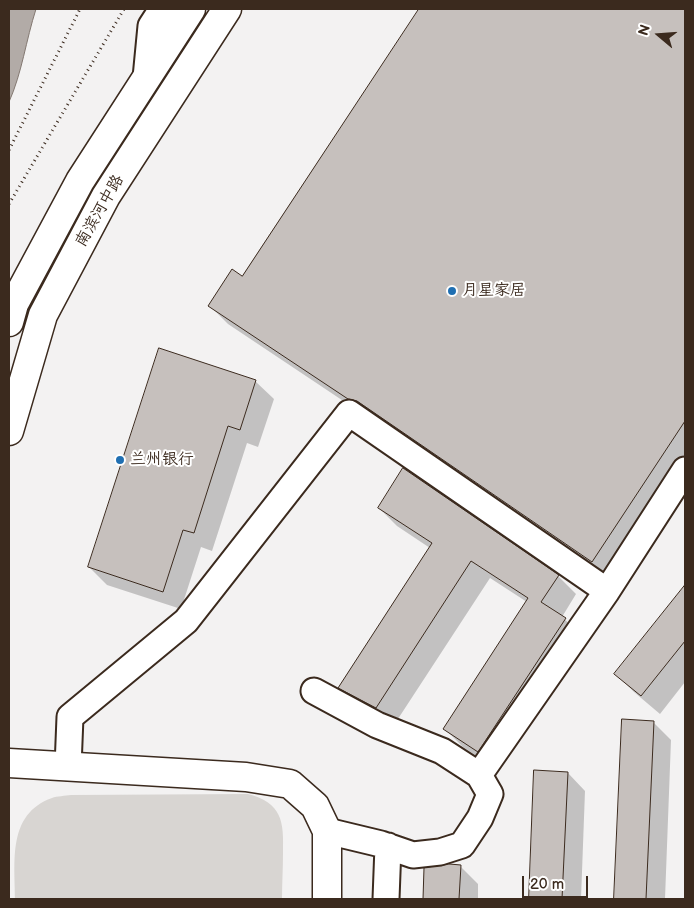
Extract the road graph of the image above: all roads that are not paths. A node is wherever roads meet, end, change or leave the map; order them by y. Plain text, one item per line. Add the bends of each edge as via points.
1 (162, 9) edge
2 (191, 9) edge
3 (227, 9) edge
4 (146, 78) junction
5 (9, 322) edge
6 (9, 431) edge
7 (685, 470) edge
8 (607, 591) junction
9 (314, 691) dead end
10 (9, 763) edge
11 (68, 767) junction
12 (479, 775) junction
13 (327, 831) junction
14 (388, 846) junction
15 (328, 899) edge
16 (386, 899) edge

1 - 4 street via 150,26
2 - 4 main road, 南滨河中路
3 - 6 main road, 南滨河中路 via 106,196 43,315
4 - 5 main road, 南滨河中路 via 80,181 14,304
7 - 8 street
8 - 11 street via 349,413 186,621 70,717
8 - 12 street
9 - 12 street via 377,725 442,751
10 - 11 main road
11 - 13 main road via 246,777 290,784 315,806
12 - 14 street via 490,794 480,818 462,845 413,855
13 - 14 street
13 - 15 main road
14 - 16 street

